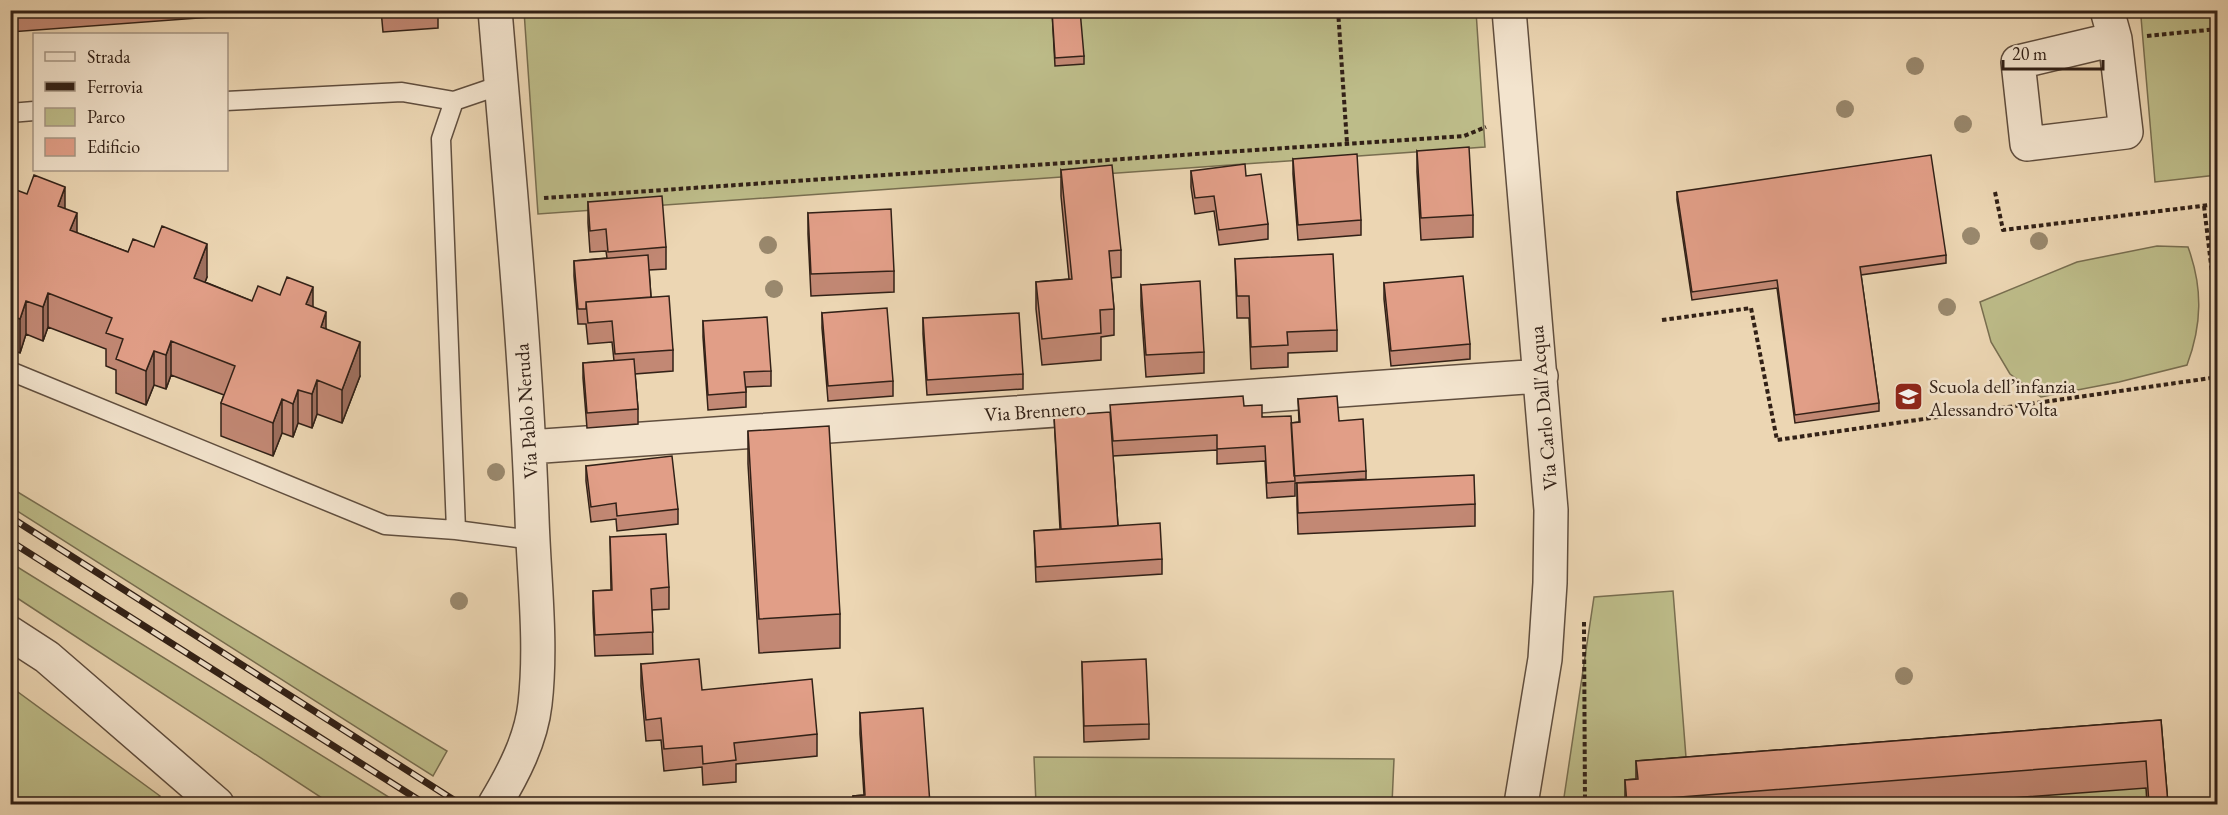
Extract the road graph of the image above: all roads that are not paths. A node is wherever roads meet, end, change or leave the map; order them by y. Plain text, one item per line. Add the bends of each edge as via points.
1 (495, 10) edge
2 (1509, 10) edge
3 (501, 85) junction
4 (228, 101) edge
5 (454, 101) junction
6 (33, 111) edge
7 (10, 112) edge
8 (10, 371) edge
9 (1540, 376) junction
10 (529, 447) junction
11 (456, 530) junction
12 (533, 540) junction
13 (10, 633) edge
14 (217, 804) edge
15 (495, 804) edge
16 (1521, 804) edge

1 - 3 street, Via Pablo Neruda
2 - 9 street, Via Carlo Dall'Acqua
3 - 5 lane
3 - 10 street, Via Pablo Neruda
4 - 5 lane via 402,92
5 - 11 lane via 441,139
6 - 7 lane
8 - 11 lane via 386,525
9 - 10 street, Via Brennero
9 - 16 street, Via Carlo Dall'Acqua via 1551,510 1550,583 1545,659
10 - 12 street, Via Pablo Neruda
11 - 12 lane
12 - 15 street, Via Pablo Neruda via 535,705 528,738
13 - 14 street via 47,657

